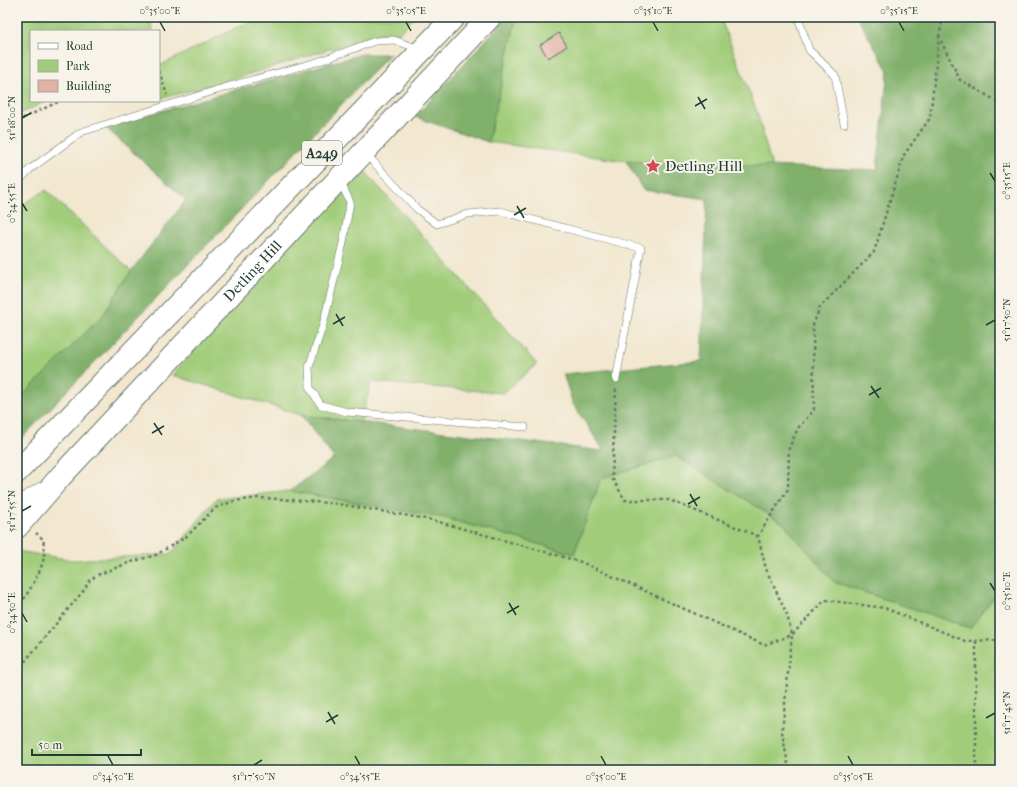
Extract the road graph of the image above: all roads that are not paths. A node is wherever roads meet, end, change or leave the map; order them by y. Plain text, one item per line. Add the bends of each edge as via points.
1 (454, 17) edge
2 (490, 17) edge
3 (798, 17) edge
4 (421, 50) junction
5 (844, 124) dead end
6 (363, 151) junction
7 (338, 178) junction
8 (17, 184) edge
9 (616, 379) road end
10 (525, 427) dead end
11 (39, 448) junction
12 (17, 453) edge
13 (17, 472) edge
14 (19, 517) edge

1 - 4 highway, Detling Hill / A249
2 - 6 highway, Detling Hill / A249
3 - 5 lane via 809,50 835,75
4 - 8 lane via 394,40 375,41 317,62 81,132 29,170
4 - 11 highway, Detling Hill / A249
6 - 7 highway, Detling Hill / A249
6 - 9 lane via 417,209 437,224 468,214 500,211 641,248
7 - 10 lane via 350,202 346,230 323,324 309,367 310,388 321,405 347,412
7 - 14 highway, Detling Hill / A249 via 61,476
11 - 12 street
11 - 13 highway, Detling Hill / A249

